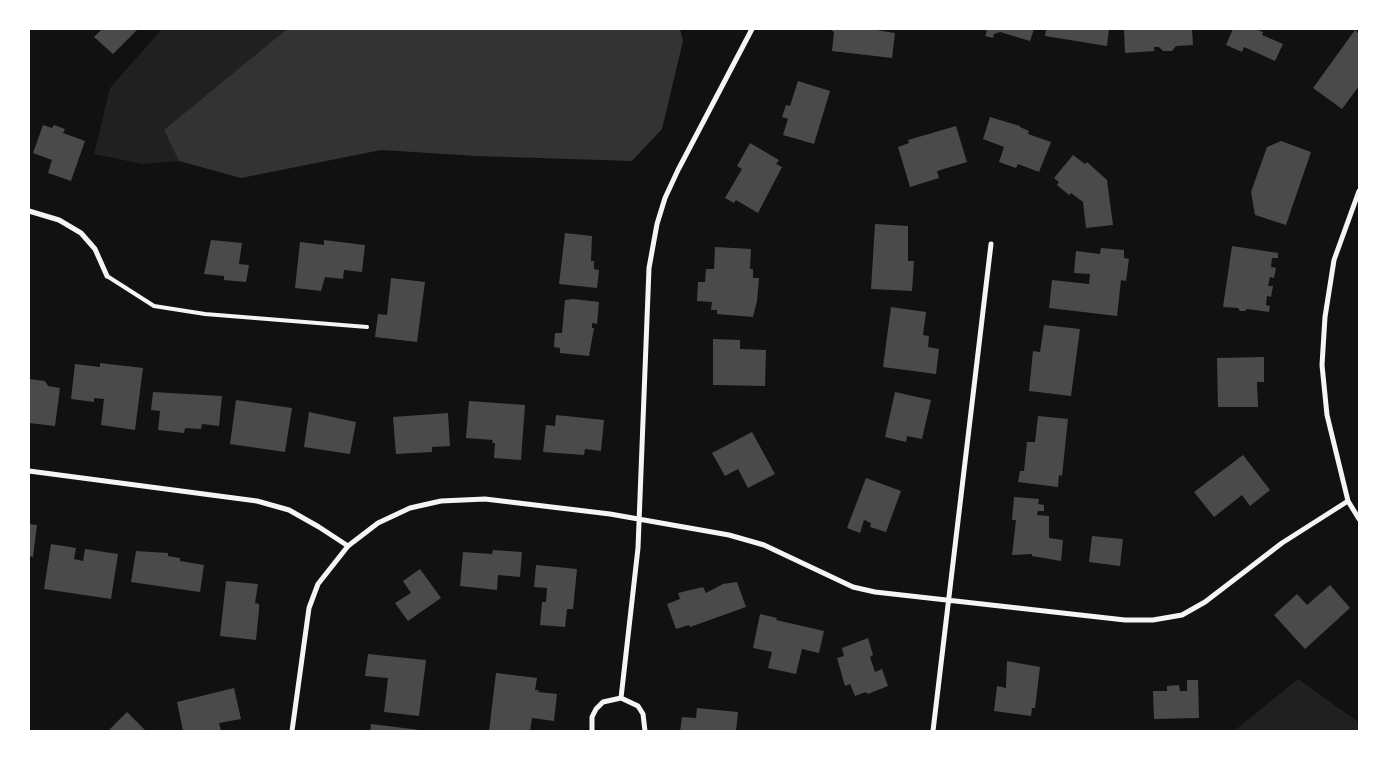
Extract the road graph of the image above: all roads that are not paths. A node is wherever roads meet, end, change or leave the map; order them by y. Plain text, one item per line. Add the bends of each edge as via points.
1 (752, 29) edge
2 (1359, 191) edge
3 (29, 211) edge
4 (992, 244) dead end
5 (107, 276) joint
6 (367, 327) dead end
7 (29, 471) edge
8 (1348, 501) junction
9 (640, 518) junction
10 (1359, 519) edge
11 (348, 546) junction
12 (947, 600) junction
13 (621, 698) junction
14 (292, 731) edge
15 (592, 731) edge
16 (644, 731) edge
17 (933, 731) edge

1 - 9 street via 678,170 657,224 649,268
2 - 8 street via 1334,260 1325,317 1322,366 1327,414
3 - 5 street via 59,220 82,233 95,249
4 - 12 street
5 - 6 lane via 154,306 205,314
7 - 11 street via 256,501 289,510
8 - 10 street
8 - 12 street via 1282,543 1205,602 1182,615 1124,620
9 - 11 street via 485,499 441,501 410,508 378,523
9 - 12 street via 764,545 853,587
9 - 13 street
11 - 14 street via 318,584 309,608
12 - 17 street
13 - 15 street via 603,702 596,709 592,717
13 - 16 street via 638,706 643,714

